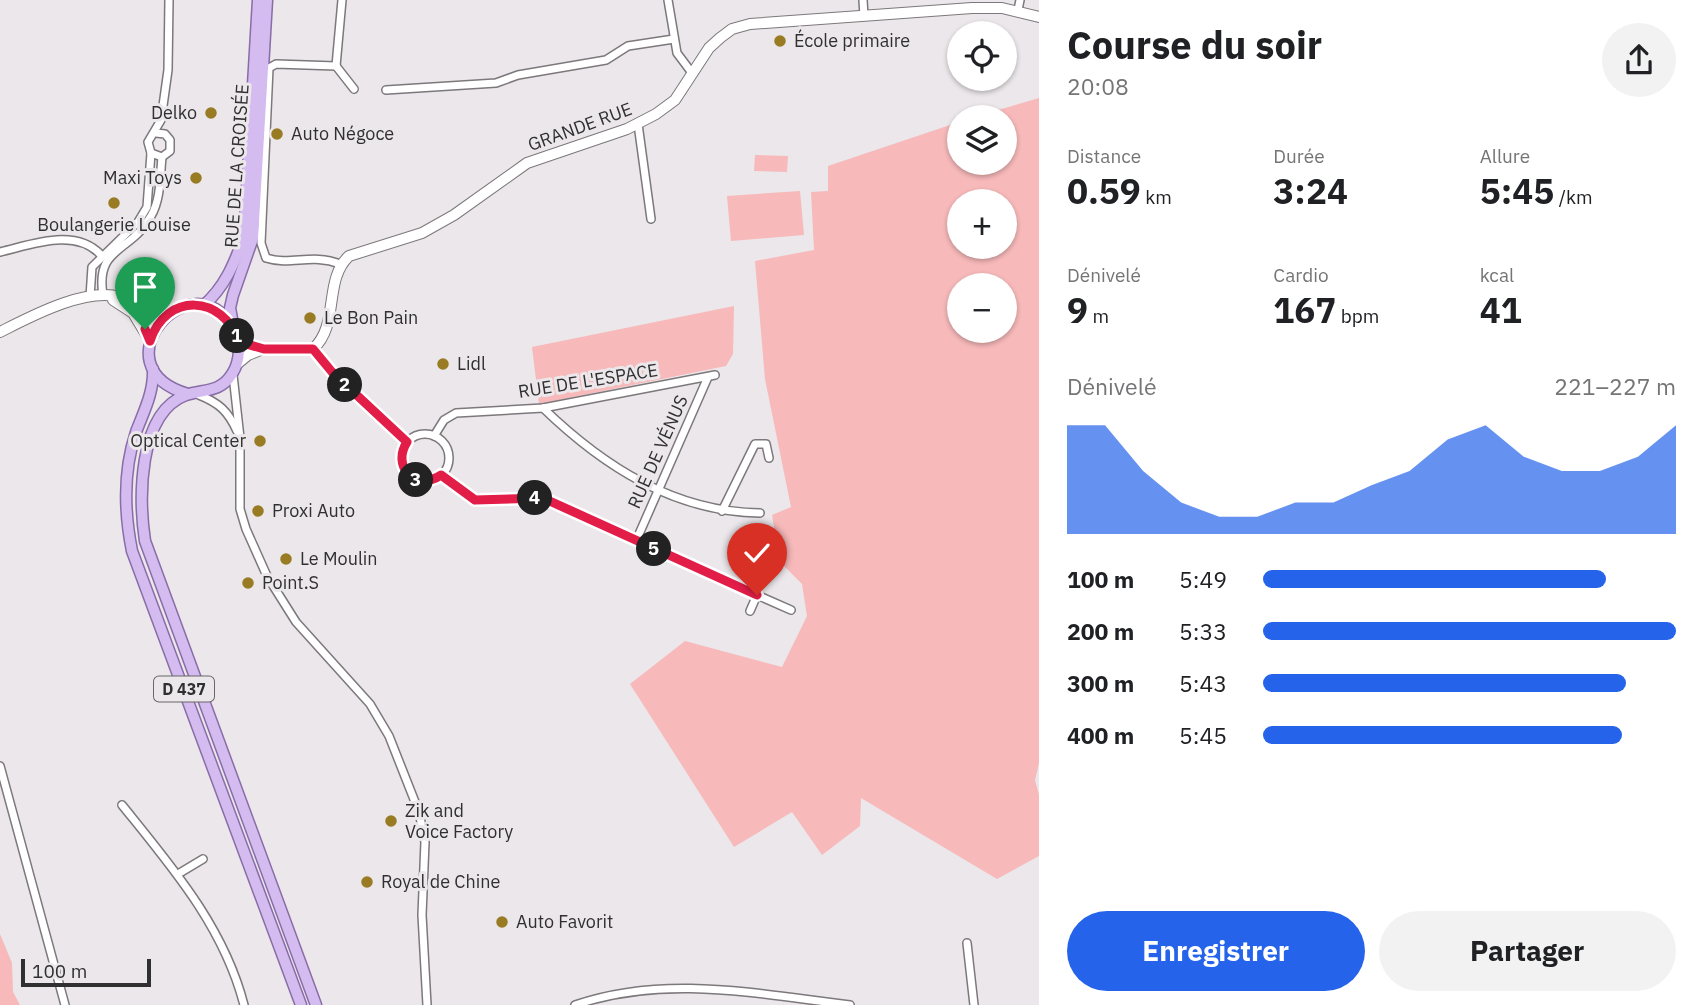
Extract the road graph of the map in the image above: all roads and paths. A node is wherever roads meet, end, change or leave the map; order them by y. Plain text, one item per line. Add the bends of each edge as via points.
1 (169, 0) edge
2 (342, 0) edge
3 (668, 0) edge
4 (863, 0) edge
5 (260, 1) edge
6 (955, 5) edge
7 (1019, 5) edge
8 (864, 16) junction
9 (1039, 18) edge
10 (674, 39) junction
11 (335, 66) junction
12 (692, 73) junction
13 (354, 89) dead end
14 (386, 90) dead end
15 (161, 120) junction
16 (638, 124) junction
17 (156, 134) junction
18 (165, 134) junction
19 (151, 153) junction
20 (162, 157) junction
21 (650, 219) dead end
22 (0, 252) edge
23 (101, 255) junction
24 (340, 264) junction
25 (103, 295) junction
26 (90, 297) junction
27 (203, 306) junction
28 (172, 311) junction
29 (235, 330) junction
30 (0, 332) edge
31 (150, 341) junction
32 (239, 342) junction
33 (264, 349) junction
34 (313, 349) junction
35 (153, 366) junction
36 (235, 369) junction
37 (712, 376) joint
38 (194, 394) junction
39 (543, 408) junction
40 (433, 436) junction
41 (240, 438) junction
42 (407, 442) junction
43 (769, 458) dead end
44 (441, 475) junction
45 (658, 492) junction
46 (722, 511) junction
47 (760, 513) dead end
48 (636, 541) junction
49 (757, 595) junction
50 (791, 610) dead end
51 (750, 611) dead end
52 (0, 766) edge
53 (122, 805) dead end
54 (203, 859) dead end
55 (178, 874) junction
56 (967, 943) dead end
57 (65, 1005) edge
58 (244, 1005) edge
59 (301, 1005) edge
60 (316, 1005) edge
61 (428, 1005) edge
62 (575, 1005) edge
63 (850, 1005) edge
64 (974, 1005) edge

1 - 15 street via 168,70
2 - 11 street
3 - 10 street
4 - 8 street
5 - 27 main road via 243,237 220,289
5 - 29 main road, RUE DE LA CROISÉE via 253,238 230,307
6 - 7 street, GRANDE RUE
6 - 8 street, GRANDE RUE
7 - 9 street, GRANDE RUE
8 - 12 street, GRANDE RUE via 732,29 709,48
10 - 12 street via 681,62
10 - 14 street via 628,46 606,61 518,75 496,83
11 - 13 street
11 - 24 street via 275,64 269,68 261,243 266,258 274,261 324,258
12 - 16 street, GRANDE RUE via 675,100
15 - 17 street
15 - 18 street
16 - 21 street
16 - 24 street, GRANDE RUE via 527,163 430,229 397,243 366,249
17 - 18 street
17 - 19 street via 148,142
18 - 20 street via 171,148
19 - 20 street
19 - 23 street via 147,207 138,222
20 - 25 street via 153,214 142,231 103,265
22 - 23 street via 70,240 87,244
23 - 26 street via 92,267
24 - 34 street via 328,329
25 - 26 street
25 - 28 street
25 - 31 street via 133,313
26 - 30 street via 50,308
27 - 28 main road
27 - 29 main road via 216,310
28 - 31 main road via 158,323
29 - 32 main road
31 - 35 main road
32 - 33 street
32 - 36 main road
33 - 34 street
33 - 36 street via 248,355
34 - 42 street
35 - 38 main road via 164,383
35 - 59 main road, D 437 via 151,393 127,476 132,551
36 - 38 main road via 218,388
36 - 41 street
37 - 39 street, RUE DE L'ESPACE
37 - 45 street, RUE DE VÉNUS
38 - 41 street via 218,402 229,413
38 - 60 main road, D 437 via 170,405 149,442 141,487 145,541
39 - 40 street, RUE DE L'ESPACE via 456,412
39 - 45 street via 589,449
40 - 42 street
40 - 44 street via 447,450 448,464
41 - 61 street via 240,509 267,576 296,622 370,704 389,736 415,800 425,842 422,915
42 - 44 street via 401,457 405,472 427,482
43 - 46 street via 766,444 755,444
44 - 48 street via 475,500 543,498
45 - 46 street
45 - 48 street, RUE DE VÉNUS
46 - 47 street
48 - 49 street
49 - 50 street
49 - 51 street
52 - 57 street
53 - 55 street
54 - 55 street
55 - 58 street via 236,970
56 - 64 street
62 - 63 street via 607,994 657,987

